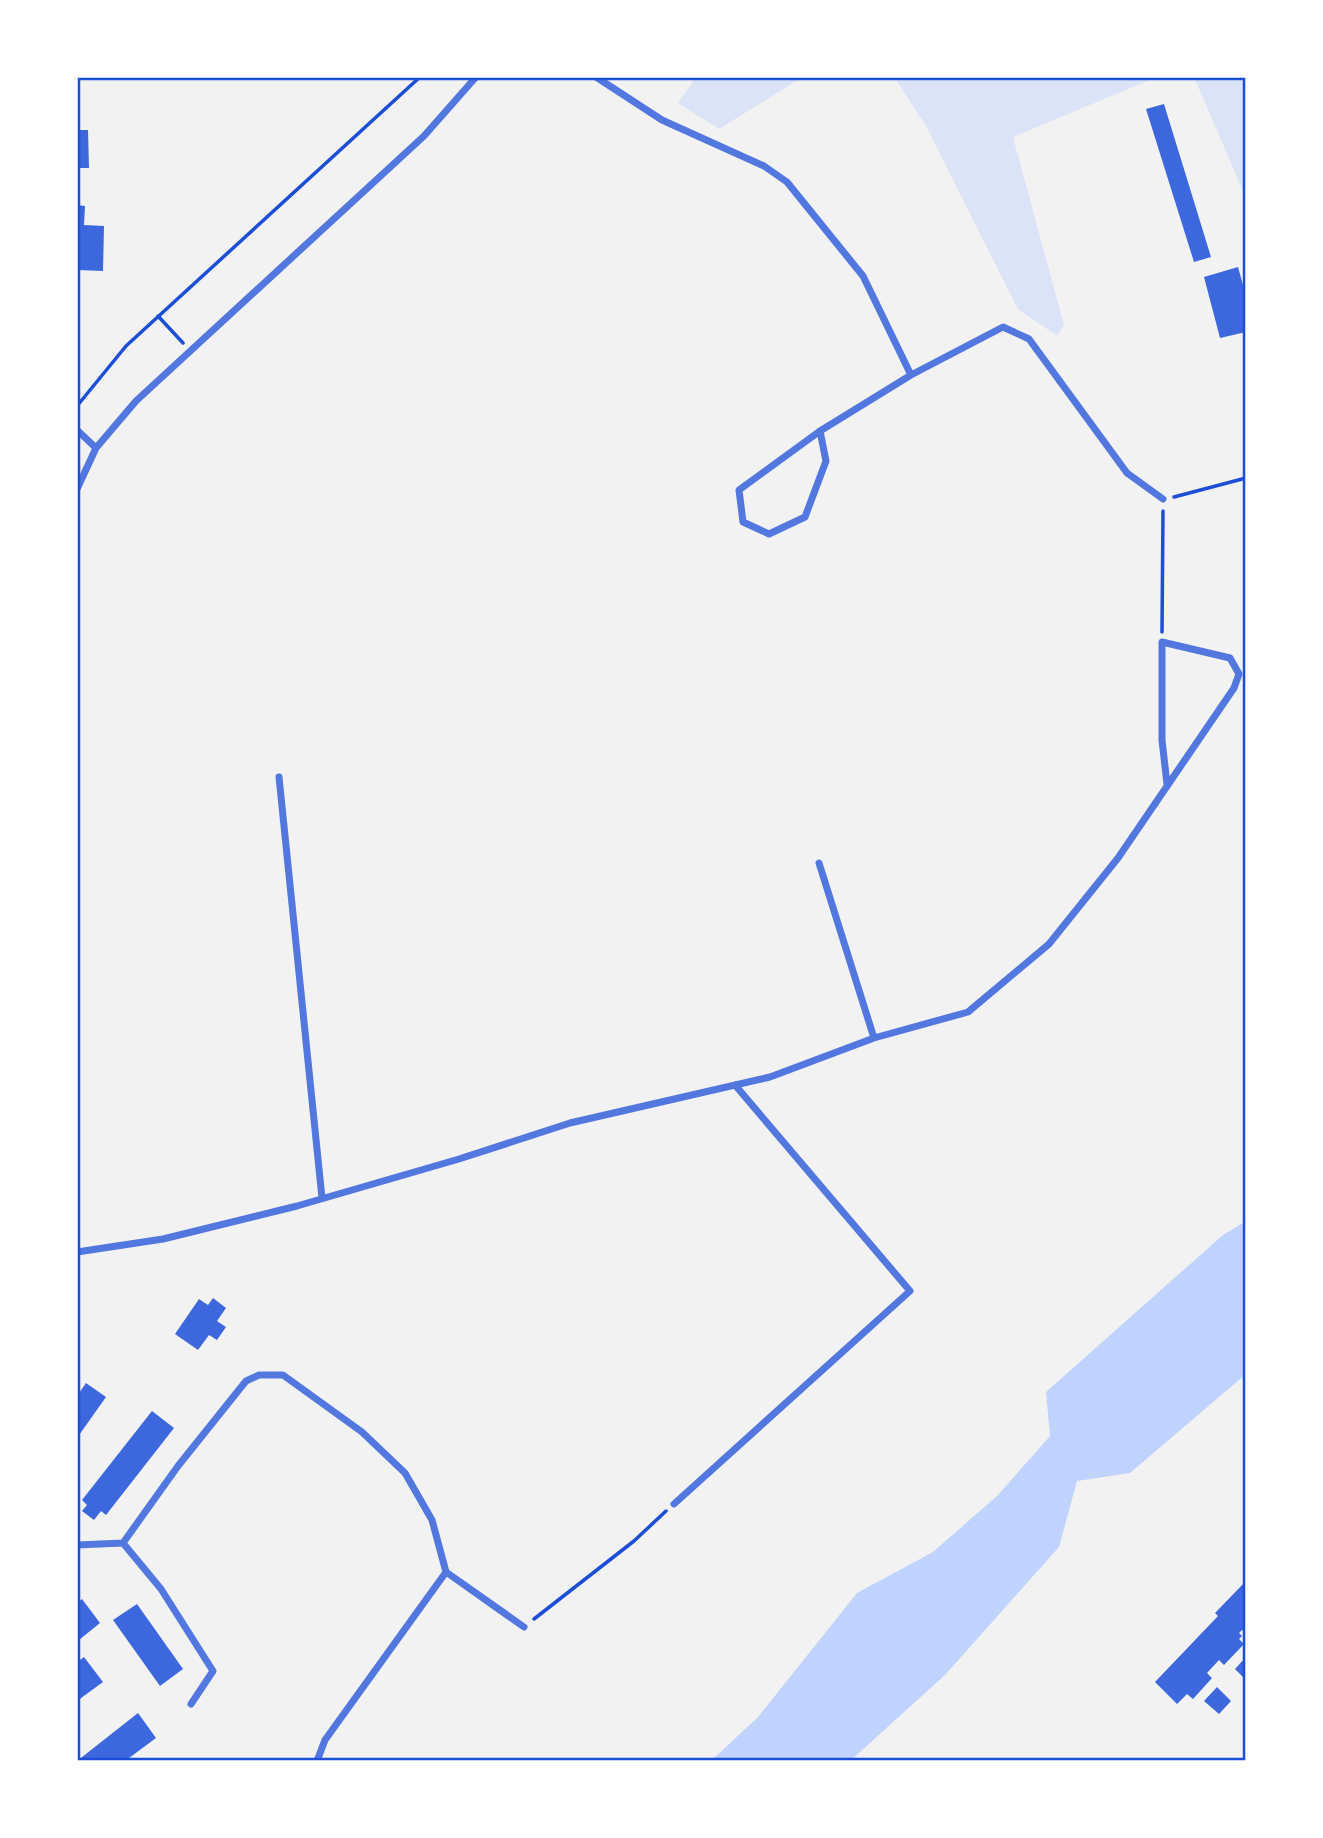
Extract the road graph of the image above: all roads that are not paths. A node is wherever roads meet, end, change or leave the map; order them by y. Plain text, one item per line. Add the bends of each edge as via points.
1 (476, 77) edge
2 (596, 77) edge
3 (911, 375) junction
4 (77, 430) edge
5 (821, 431) junction
6 (96, 448) junction
7 (77, 489) edge
8 (1163, 499) road end
9 (279, 777) dead end
10 (1167, 784) junction
11 (819, 863) dead end
12 (874, 1038) junction
13 (735, 1085) junction
14 (322, 1198) junction
15 (77, 1252) edge
16 (674, 1504) road end
17 (123, 1543) junction
18 (77, 1545) edge
19 (446, 1572) junction
20 (524, 1627) road end
21 (191, 1704) dead end
22 (317, 1761) edge

1 - 6 street via 424,136 136,401
2 - 3 street via 662,120 764,166 787,182 863,276
3 - 5 street
3 - 8 street via 1003,327 1029,339 1127,473
4 - 6 street
5 - 5 street via 825,461 805,517 769,534 743,522 739,490
6 - 7 street
9 - 14 street
10 - 10 street via 1163,740 1162,642 1230,658 1240,674
10 - 12 street via 1118,858 1049,944 968,1012
11 - 12 street
12 - 13 street via 770,1077
13 - 14 street via 569,1123
13 - 16 street via 910,1291
14 - 15 street via 163,1239
17 - 18 street
17 - 19 street via 246,1381 259,1375 283,1375 362,1432 405,1473 432,1520
17 - 21 street via 161,1589 213,1671
19 - 20 street
19 - 22 street via 325,1740

